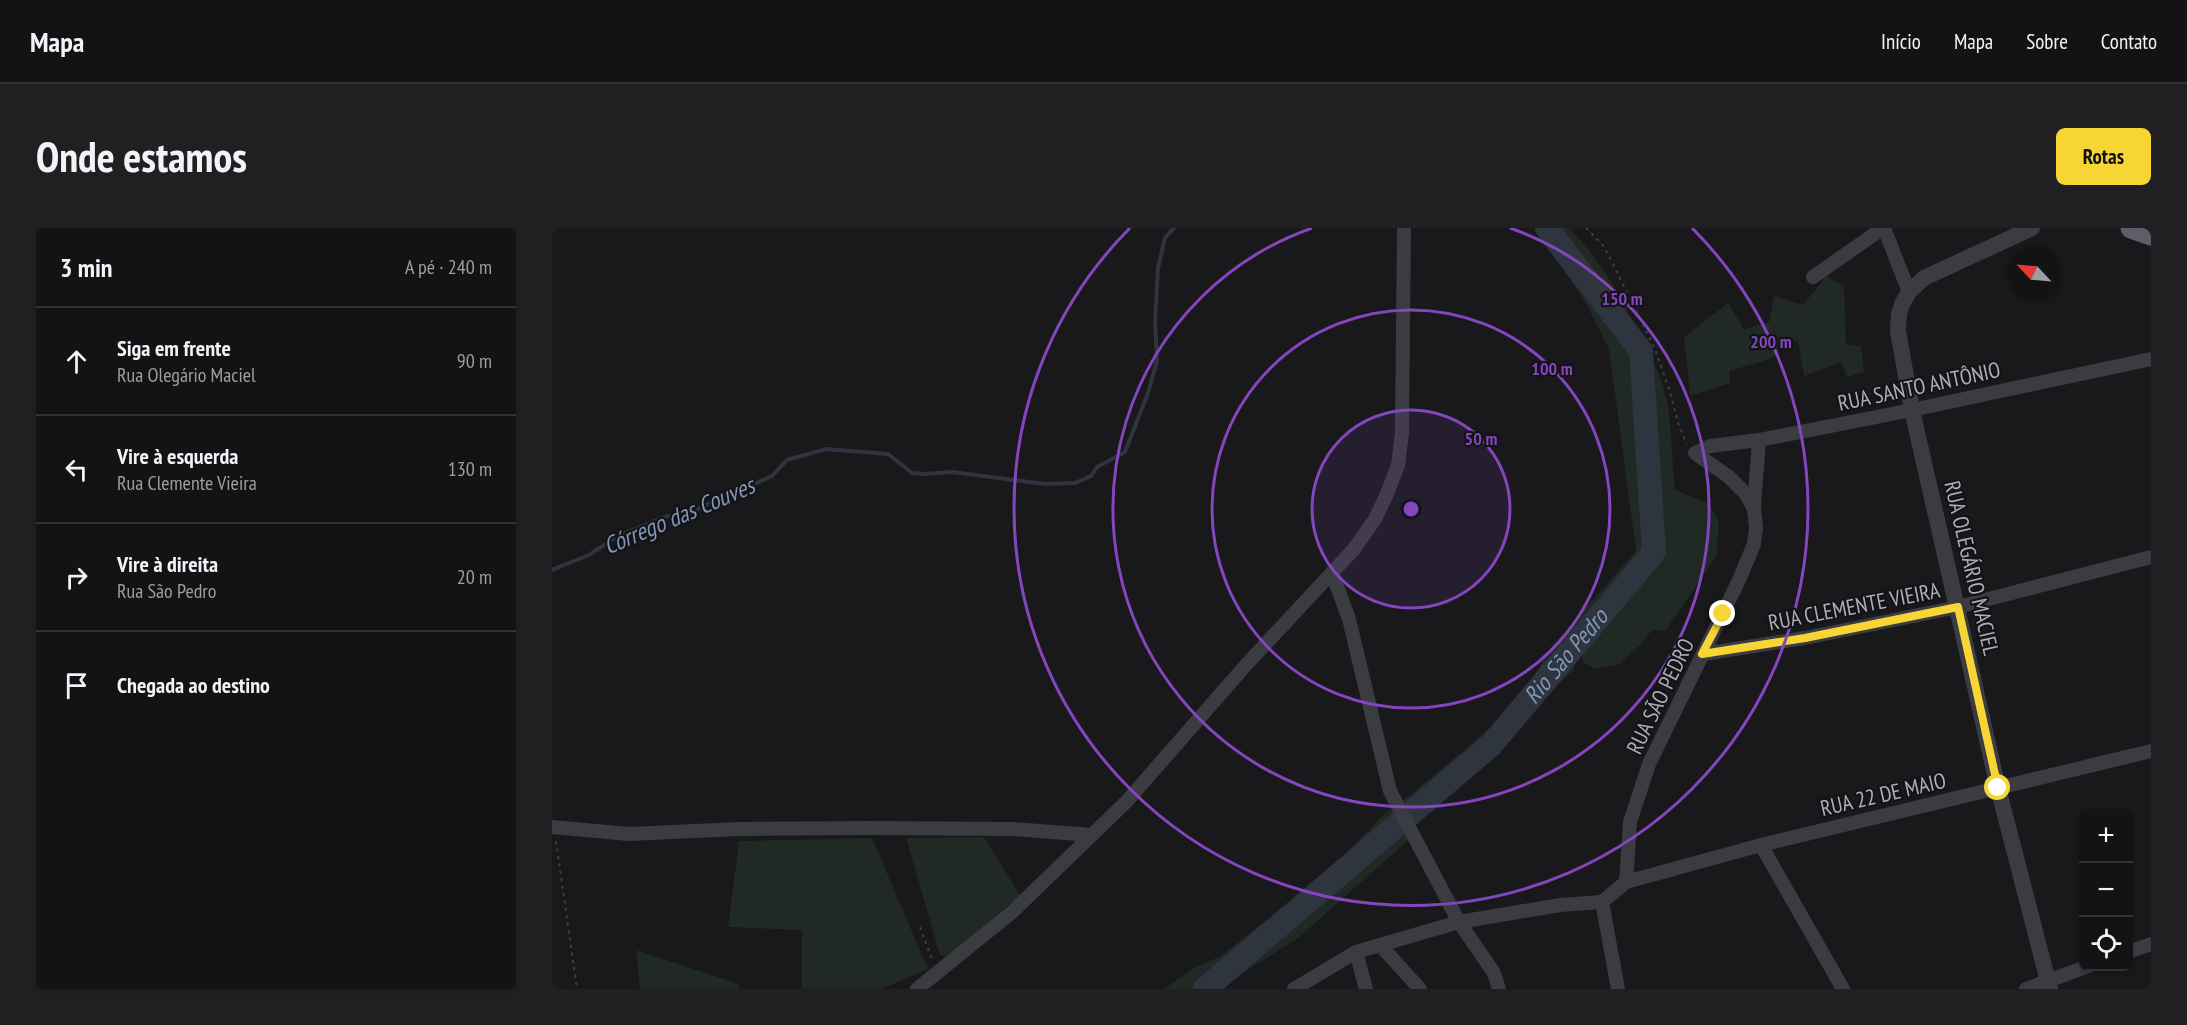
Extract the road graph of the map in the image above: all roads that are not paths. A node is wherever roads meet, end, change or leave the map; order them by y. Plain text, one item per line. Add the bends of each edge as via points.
1 (1404, 228) edge
2 (1883, 228) edge
3 (2032, 228) edge
4 (2037, 228) edge
5 (2131, 228) edge
6 (2151, 234) edge
7 (1813, 277) dead end
8 (1910, 292) junction
9 (2151, 359) edge
10 (1912, 410) junction
11 (1759, 440) junction
12 (1754, 508) junction
13 (2151, 557) edge
14 (1332, 573) junction
15 (1958, 607) junction
16 (1702, 654) junction
17 (2151, 751) edge
18 (1998, 788) junction
19 (553, 826) edge
20 (1092, 835) junction
21 (1761, 844) junction
22 (1626, 882) junction
23 (1602, 902) junction
24 (1459, 922) junction
25 (2151, 944) edge
26 (1380, 945) junction
27 (2133, 950) edge
28 (1356, 952) junction
29 (2079, 971) edge
30 (2049, 985) edge
31 (917, 989) edge
32 (1294, 989) edge
33 (1366, 989) edge
34 (1420, 989) edge
35 (1500, 989) edge
36 (1618, 989) edge
37 (1843, 989) edge
38 (2026, 989) edge

1 - 14 street via 1402,432 1398,465 1375,519
2 - 7 street
2 - 8 street
3 - 4 street, RUA OLEGÁRIO MACIEL
3 - 8 street, RUA OLEGÁRIO MACIEL via 1924,278
5 - 6 highway
8 - 10 street, RUA OLEGÁRIO MACIEL via 1899,314 1898,331
9 - 10 street, RUA SANTO ANTÔNIO
10 - 11 street, RUA SANTO ANTÔNIO
10 - 15 street, RUA OLEGÁRIO MACIEL
11 - 12 street, RUA SÃO PEDRO
11 - 12 street, RUA SANTO ANTÔNIO via 1710,446 1695,453 1729,477
12 - 16 street, RUA SÃO PEDRO via 1755,544
13 - 15 street, RUA CLEMENTE VIEIRA
14 - 20 street
14 - 24 street via 1349,619 1390,791
15 - 16 street, RUA CLEMENTE VIEIRA
15 - 18 street, RUA OLEGÁRIO MACIEL
16 - 22 street, RUA SÃO PEDRO via 1649,764 1630,822
17 - 18 street, RUA 22 DE MAIO
18 - 21 street, RUA 22 DE MAIO
18 - 30 street, RUA OLEGÁRIO MACIEL
19 - 20 street via 629,834 891,828 1012,829
20 - 31 street via 1011,913
21 - 22 street, RUA 22 DE MAIO
21 - 37 street
22 - 23 street
23 - 24 street via 1551,906
23 - 36 street
24 - 26 street
24 - 35 street via 1494,973
25 - 27 street
26 - 28 street
26 - 34 street
28 - 32 street
28 - 33 street
29 - 30 street
30 - 38 street

